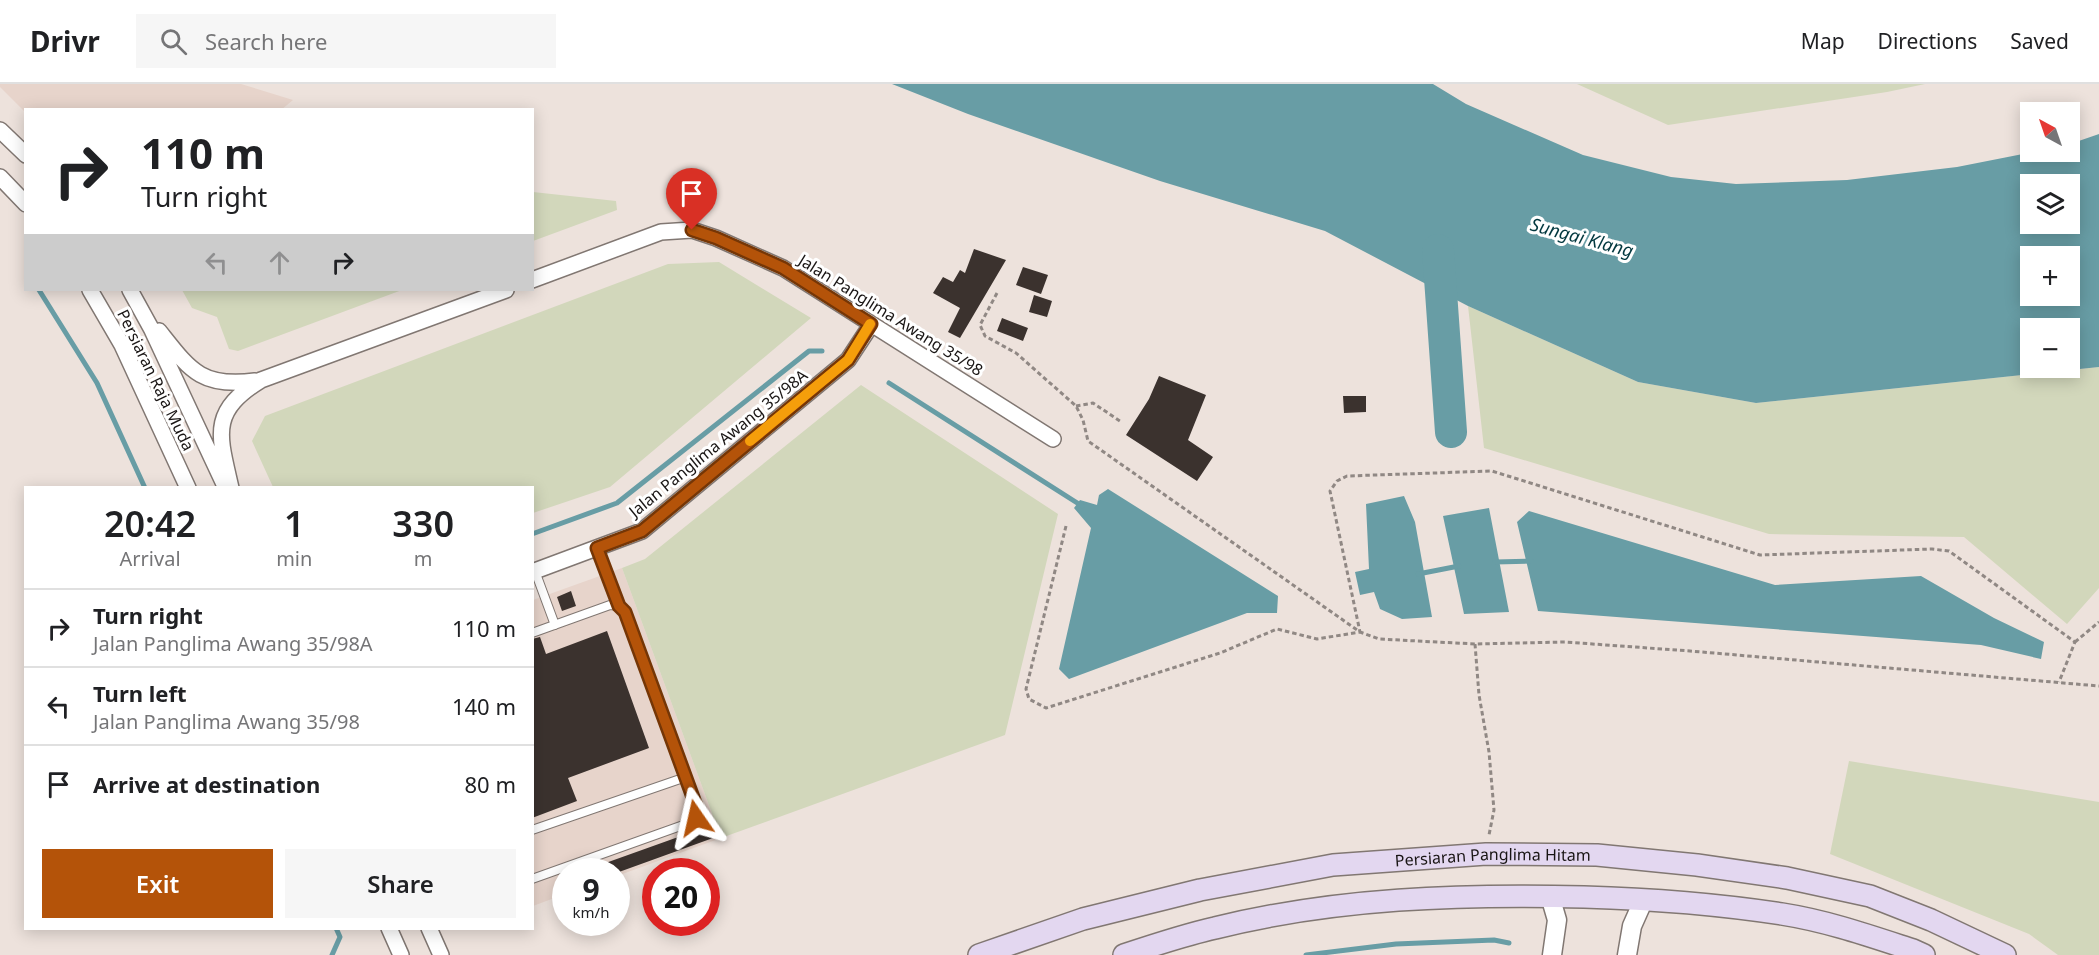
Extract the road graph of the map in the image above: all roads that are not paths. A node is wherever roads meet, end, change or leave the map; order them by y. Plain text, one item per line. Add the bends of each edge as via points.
1 (0, 130) edge
2 (24, 153) edge
3 (0, 177) edge
4 (24, 202) edge
5 (534, 279) edge
6 (91, 291) edge
7 (131, 291) edge
8 (503, 291) edge
9 (141, 308) junction
10 (871, 324) junction
11 (261, 380) junction
12 (1053, 440) dead end
13 (187, 486) edge
14 (224, 486) edge
15 (231, 486) edge
16 (597, 548) junction
17 (534, 571) edge
18 (619, 606) junction
19 (555, 625) junction
20 (534, 632) edge
21 (686, 777) junction
22 (534, 829) edge
23 (534, 878) edge
24 (1550, 896) junction
25 (1644, 899) junction
26 (390, 930) edge
27 (430, 930) edge
28 (401, 955) edge
29 (441, 955) edge
30 (979, 955) edge
31 (1124, 955) edge
32 (1552, 955) edge
33 (1627, 955) edge
34 (1924, 955) edge
35 (2005, 955) edge

1 - 2 street
3 - 4 street
5 - 10 street, Jalan Panglima Awang 35/98 via 661,232 692,230 783,268
6 - 13 street, Persiaran Raja Muda via 122,345
7 - 9 street, Persiaran Raja Muda
8 - 11 street
9 - 11 street via 196,374 215,381
9 - 14 street, Persiaran Raja Muda
10 - 12 street, Jalan Panglima Awang 35/98
10 - 16 street, Jalan Panglima Awang 35/98A via 848,360 642,531
11 - 15 street via 231,402 222,420 220,441
16 - 17 street, Jalan Panglima Awang 35/98A
16 - 18 lane
17 - 19 lane
18 - 19 lane via 610,605
18 - 21 lane via 625,612
19 - 20 lane
21 - 22 lane
21 - 23 lane via 698,811 689,823
24 - 25 main road
24 - 31 main road via 1426,898 1336,906 1215,928
24 - 32 street via 1557,920
25 - 33 street via 1632,926
25 - 34 main road via 1783,914 1842,927
26 - 28 street
27 - 29 street
30 - 35 main road, Persiaran Panglima Hitam via 1083,919 1200,890 1333,865 1486,854 1597,855 1787,878 1870,896

